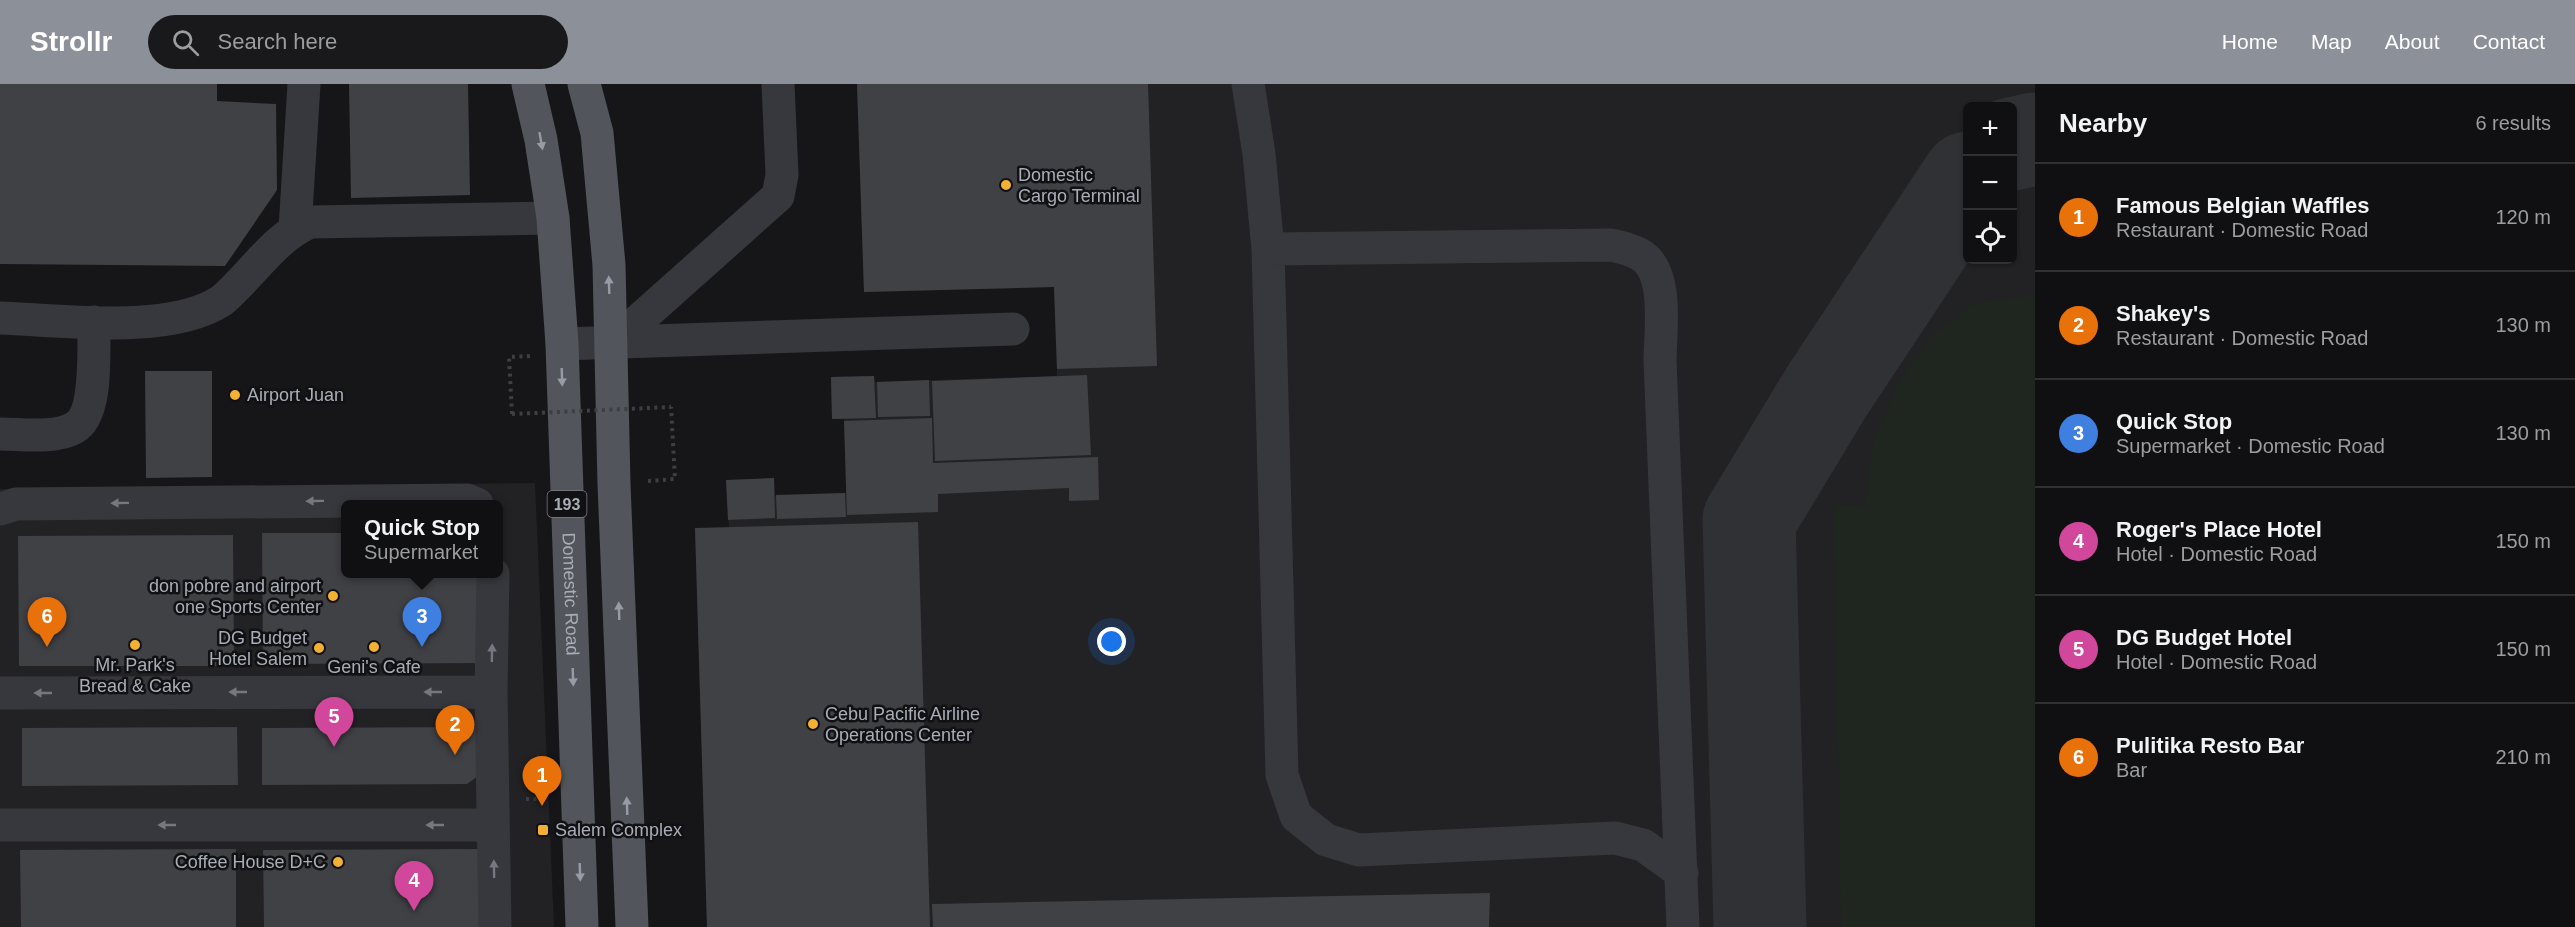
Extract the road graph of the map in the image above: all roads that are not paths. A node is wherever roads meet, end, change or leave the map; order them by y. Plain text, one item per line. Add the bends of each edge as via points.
1 (304, 84) edge
2 (528, 84) edge
3 (584, 84) edge
4 (778, 84) edge
5 (1248, 84) edge
6 (553, 218) junction
7 (295, 229) junction
8 (1268, 249) junction
9 (0, 318) edge
10 (94, 321) junction
11 (1013, 329) dead end
12 (612, 344) junction
13 (562, 349) junction
14 (0, 434) edge
15 (341, 501) edge
16 (0, 509) edge
17 (493, 578) edge
18 (491, 692) junction
19 (0, 693) edge
20 (493, 812) junction
21 (0, 825) edge
22 (1682, 873) junction
23 (495, 927) edge
24 (582, 927) edge
25 (632, 927) edge
26 (1683, 927) edge

1 - 7 lane
2 -> 6 main road, Domestic Road / 193
12 -> 3 main road via 597,134
4 - 12 lane via 783,175 778,196
5 - 8 lane
6 - 7 lane via 322,221
6 - 13 main road, Domestic Road / 193
7 - 10 lane via 222,300 194,314 159,321
8 - 22 lane via 1282,775 1296,816 1326,840 1359,850 1615,838 1643,845
8 - 22 lane via 1611,245 1641,254 1654,273 1662,291 1660,361
9 - 10 lane
10 - 14 lane via 91,399 75,428 55,433
11 - 12 lane
12 - 13 lane
25 -> 12 main road
13 -> 24 main road, Domestic Road / 193
15 -> 16 lane via 16,504
18 -> 17 lane
18 -> 19 lane
18 - 20 lane
20 -> 21 lane
23 -> 20 lane
22 - 26 lane

